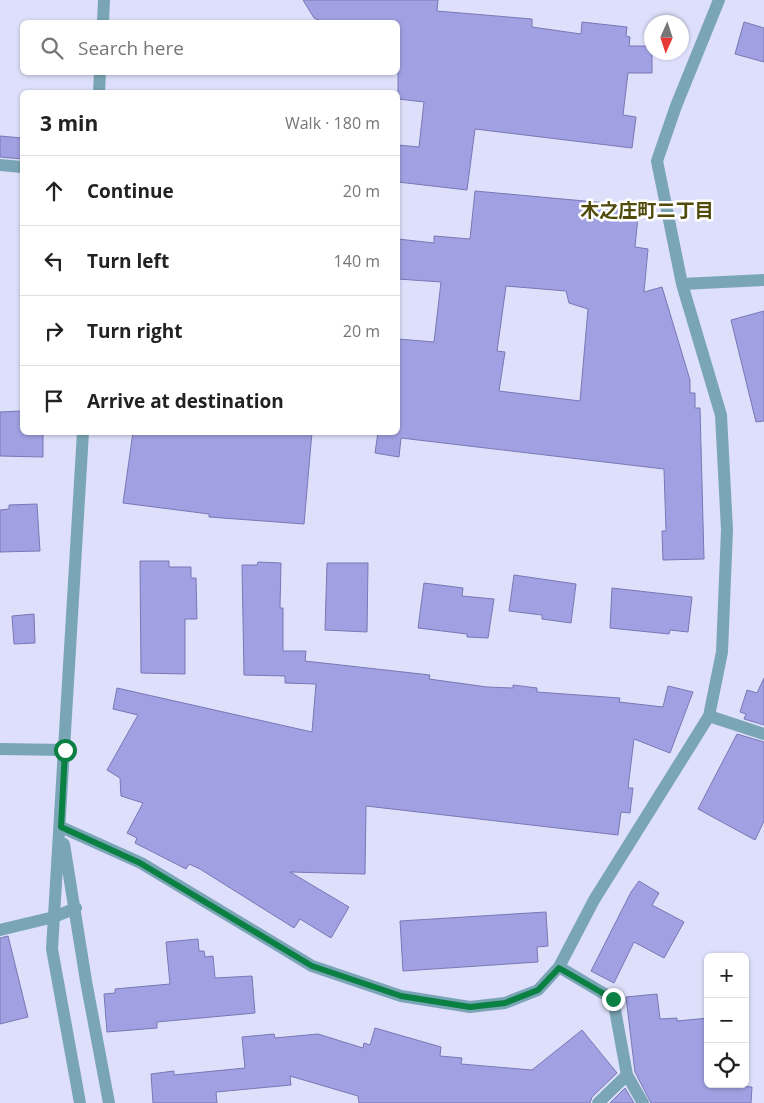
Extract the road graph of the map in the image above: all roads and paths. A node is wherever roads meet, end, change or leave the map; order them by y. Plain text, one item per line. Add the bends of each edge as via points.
1 (104, 0) edge
2 (719, 0) edge
3 (103, 20) edge
4 (100, 75) edge
5 (100, 90) edge
6 (0, 165) edge
7 (20, 167) edge
8 (764, 280) edge
9 (682, 284) junction
10 (83, 435) edge
11 (710, 716) junction
12 (764, 734) edge
13 (0, 749) edge
14 (65, 750) junction
15 (61, 827) junction
16 (76, 908) junction
17 (54, 917) junction
18 (0, 930) edge
19 (559, 968) junction
20 (627, 1075) junction
21 (80, 1103) edge
22 (109, 1103) edge
23 (598, 1103) edge
24 (643, 1103) edge

1 - 3 street
2 - 9 street via 657,161
4 - 5 street
6 - 7 street
8 - 9 street
9 - 11 street via 722,416 727,530 722,652
10 - 14 street
11 - 12 street
11 - 19 street via 594,900
13 - 14 street
14 - 15 street
15 - 16 street
15 - 17 street
15 - 19 street via 140,863 312,966 401,996 470,1007 505,1003 538,990
16 - 17 street
16 - 22 street
17 - 18 street
17 - 21 street via 52,950
19 - 20 street via 613,999
20 - 23 street
20 - 24 street

